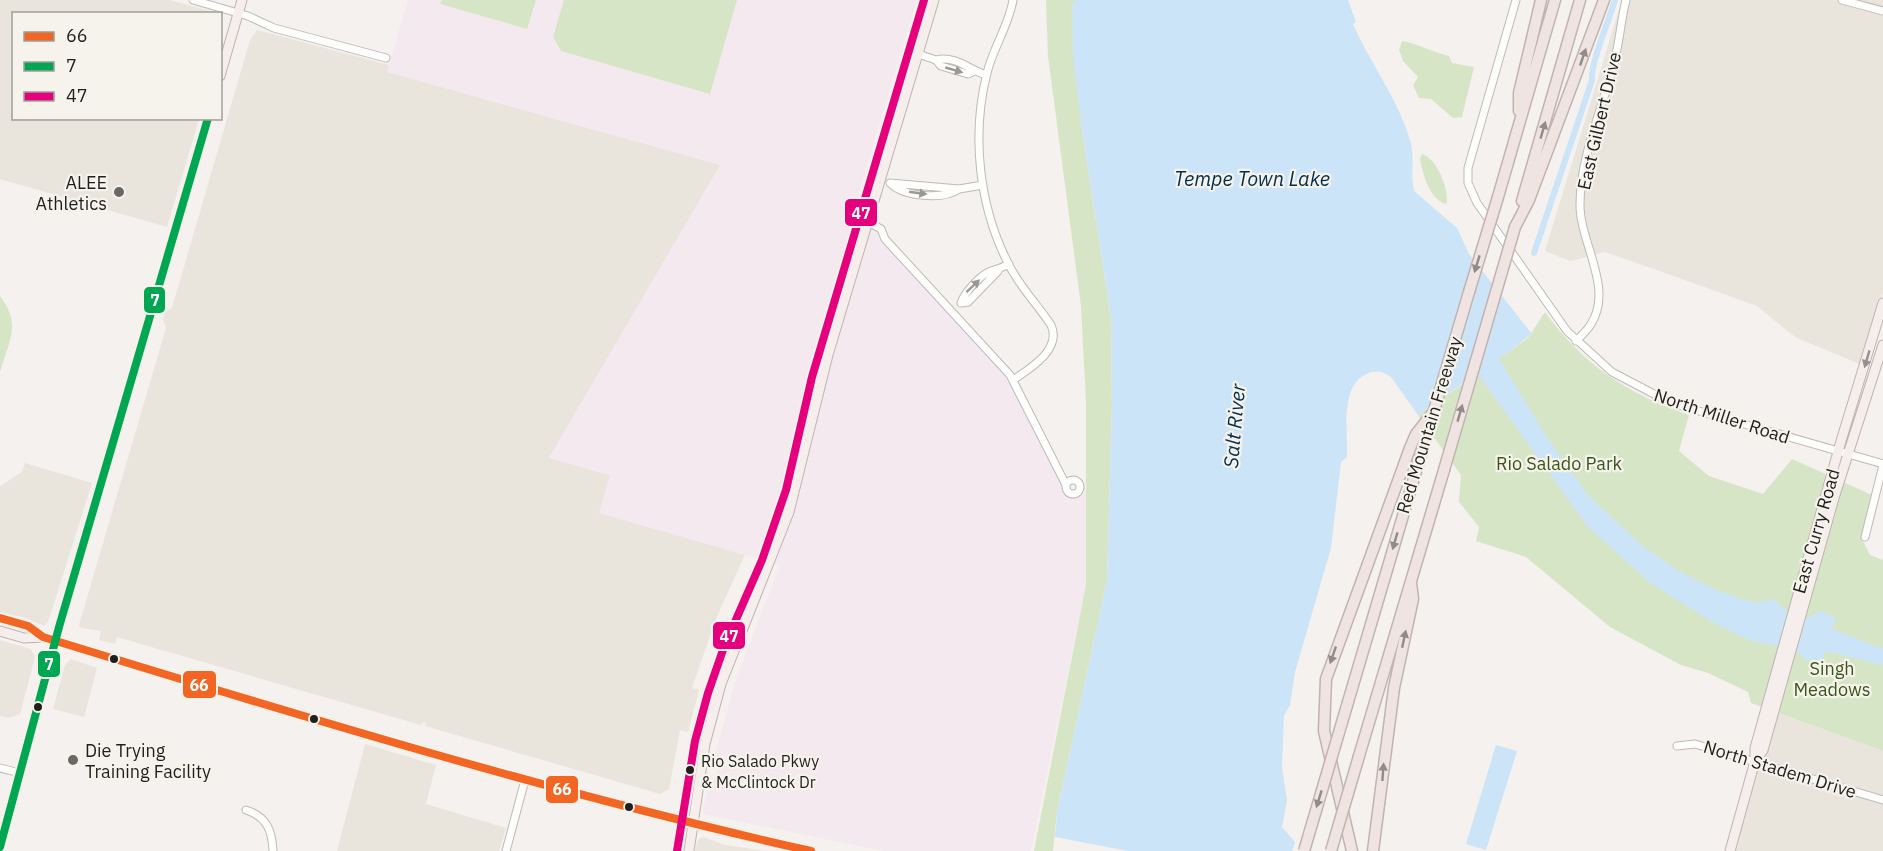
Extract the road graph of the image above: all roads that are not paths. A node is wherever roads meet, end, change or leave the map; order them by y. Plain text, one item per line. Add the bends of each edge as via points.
1 (193, 0) edge
2 (243, 0) edge
3 (924, 0) edge
4 (934, 0) edge
5 (1013, 0) edge
6 (1516, 0) edge
7 (1541, 0) edge
8 (1555, 0) edge
9 (1580, 0) edge
10 (1604, 0) edge
11 (1626, 0) edge
12 (1842, 0) edge
13 (1883, 11) edge
14 (239, 13) junction
15 (918, 54) junction
16 (386, 58) dead end
17 (222, 69) edge
18 (987, 75) junction
19 (207, 120) edge
20 (1519, 125) junction
21 (870, 177) junction
22 (885, 182) junction
23 (982, 185) junction
24 (868, 222) junction
25 (1515, 227) junction
26 (1009, 264) junction
27 (1883, 303) edge
28 (952, 311) junction
29 (1576, 341) junction
30 (1883, 345) edge
31 (1013, 380) junction
32 (1434, 410) junction
33 (1838, 452) junction
34 (1848, 455) junction
35 (1883, 465) edge
36 (1066, 485) dead end
37 (1865, 537) dead end
38 (1410, 580) junction
39 (1798, 610) junction
40 (0, 618) edge
41 (0, 631) edge
42 (42, 637) junction
43 (55, 641) junction
44 (1677, 746) dead end
45 (1755, 761) junction
46 (0, 768) edge
47 (20, 773) junction
48 (525, 780) junction
49 (1883, 800) edge
50 (246, 810) dead end
51 (682, 822) junction
52 (694, 824) junction
53 (1, 849) edge
54 (273, 851) edge
55 (506, 851) edge
56 (677, 851) edge
57 (689, 851) edge
58 (811, 851) edge
59 (1304, 851) edge
60 (1331, 851) edge
61 (1352, 851) edge
62 (1373, 851) edge
63 (1730, 851) edge

1 - 14 street
2 - 14 main road
3 - 21 main road
4 - 15 main road
5 - 18 street
6 - 29 street, North Miller Road via 1467,176 1471,193
7 - 20 highway via 1519,93
8 - 20 highway, Red Mountain Freeway
25 -> 9 highway, Red Mountain Freeway
25 -> 10 highway via 1529,200
11 - 29 street, East Gilbert Drive via 1615,58 1585,163 1580,204 1599,300 1591,325
12 - 13 street
14 - 16 street via 274,28
14 - 17 main road
15 - 18 street via 970,66
15 - 22 main road
18 - 23 street via 979,140
19 - 43 main road
20 -> 32 highway, Red Mountain Freeway, bridge
21 - 22 street
21 - 51 main road via 812,376 780,511 708,693 695,741
22 - 23 street via 959,189
22 - 24 main road
23 - 26 street
24 - 28 street via 881,229 885,239
24 - 52 main road via 821,379 789,512 721,684 705,744
38 -> 25 highway, Red Mountain Freeway, bridge
26 - 28 street via 968,302
26 - 31 street via 1054,334 1048,351
27 -> 33 main road, East Curry Road
28 - 31 street
29 - 33 street, North Miller Road via 1612,372 1655,396
30 - 34 main road, East Curry Road
31 - 36 street
32 -> 59 highway, Red Mountain Freeway, bridge
32 -> 61 highway via 1416,434 1326,679 1324,731
33 - 34 street, North Miller Road
33 - 39 main road, East Curry Road
34 - 35 street, North Miller Road
34 - 39 main road, East Curry Road
35 - 37 street
38 - 60 highway, Red Mountain Freeway, bridge
62 -> 38 highway via 1394,688 1413,599
39 - 45 main road, East Curry Road via 1755,748
40 - 42 main road via 28,626
41 - 42 main road via 24,638
42 - 43 main road
43 - 47 main road
43 - 48 main road
44 - 45 street, North Stadem Drive via 1695,744
45 - 49 street, North Stadem Drive
45 - 63 main road, East Curry Road
46 - 47 street
47 - 53 main road
48 - 51 main road
48 - 55 street
50 - 54 street via 263,819 272,835
51 - 52 main road
51 - 56 main road
52 - 57 main road
52 - 58 main road

